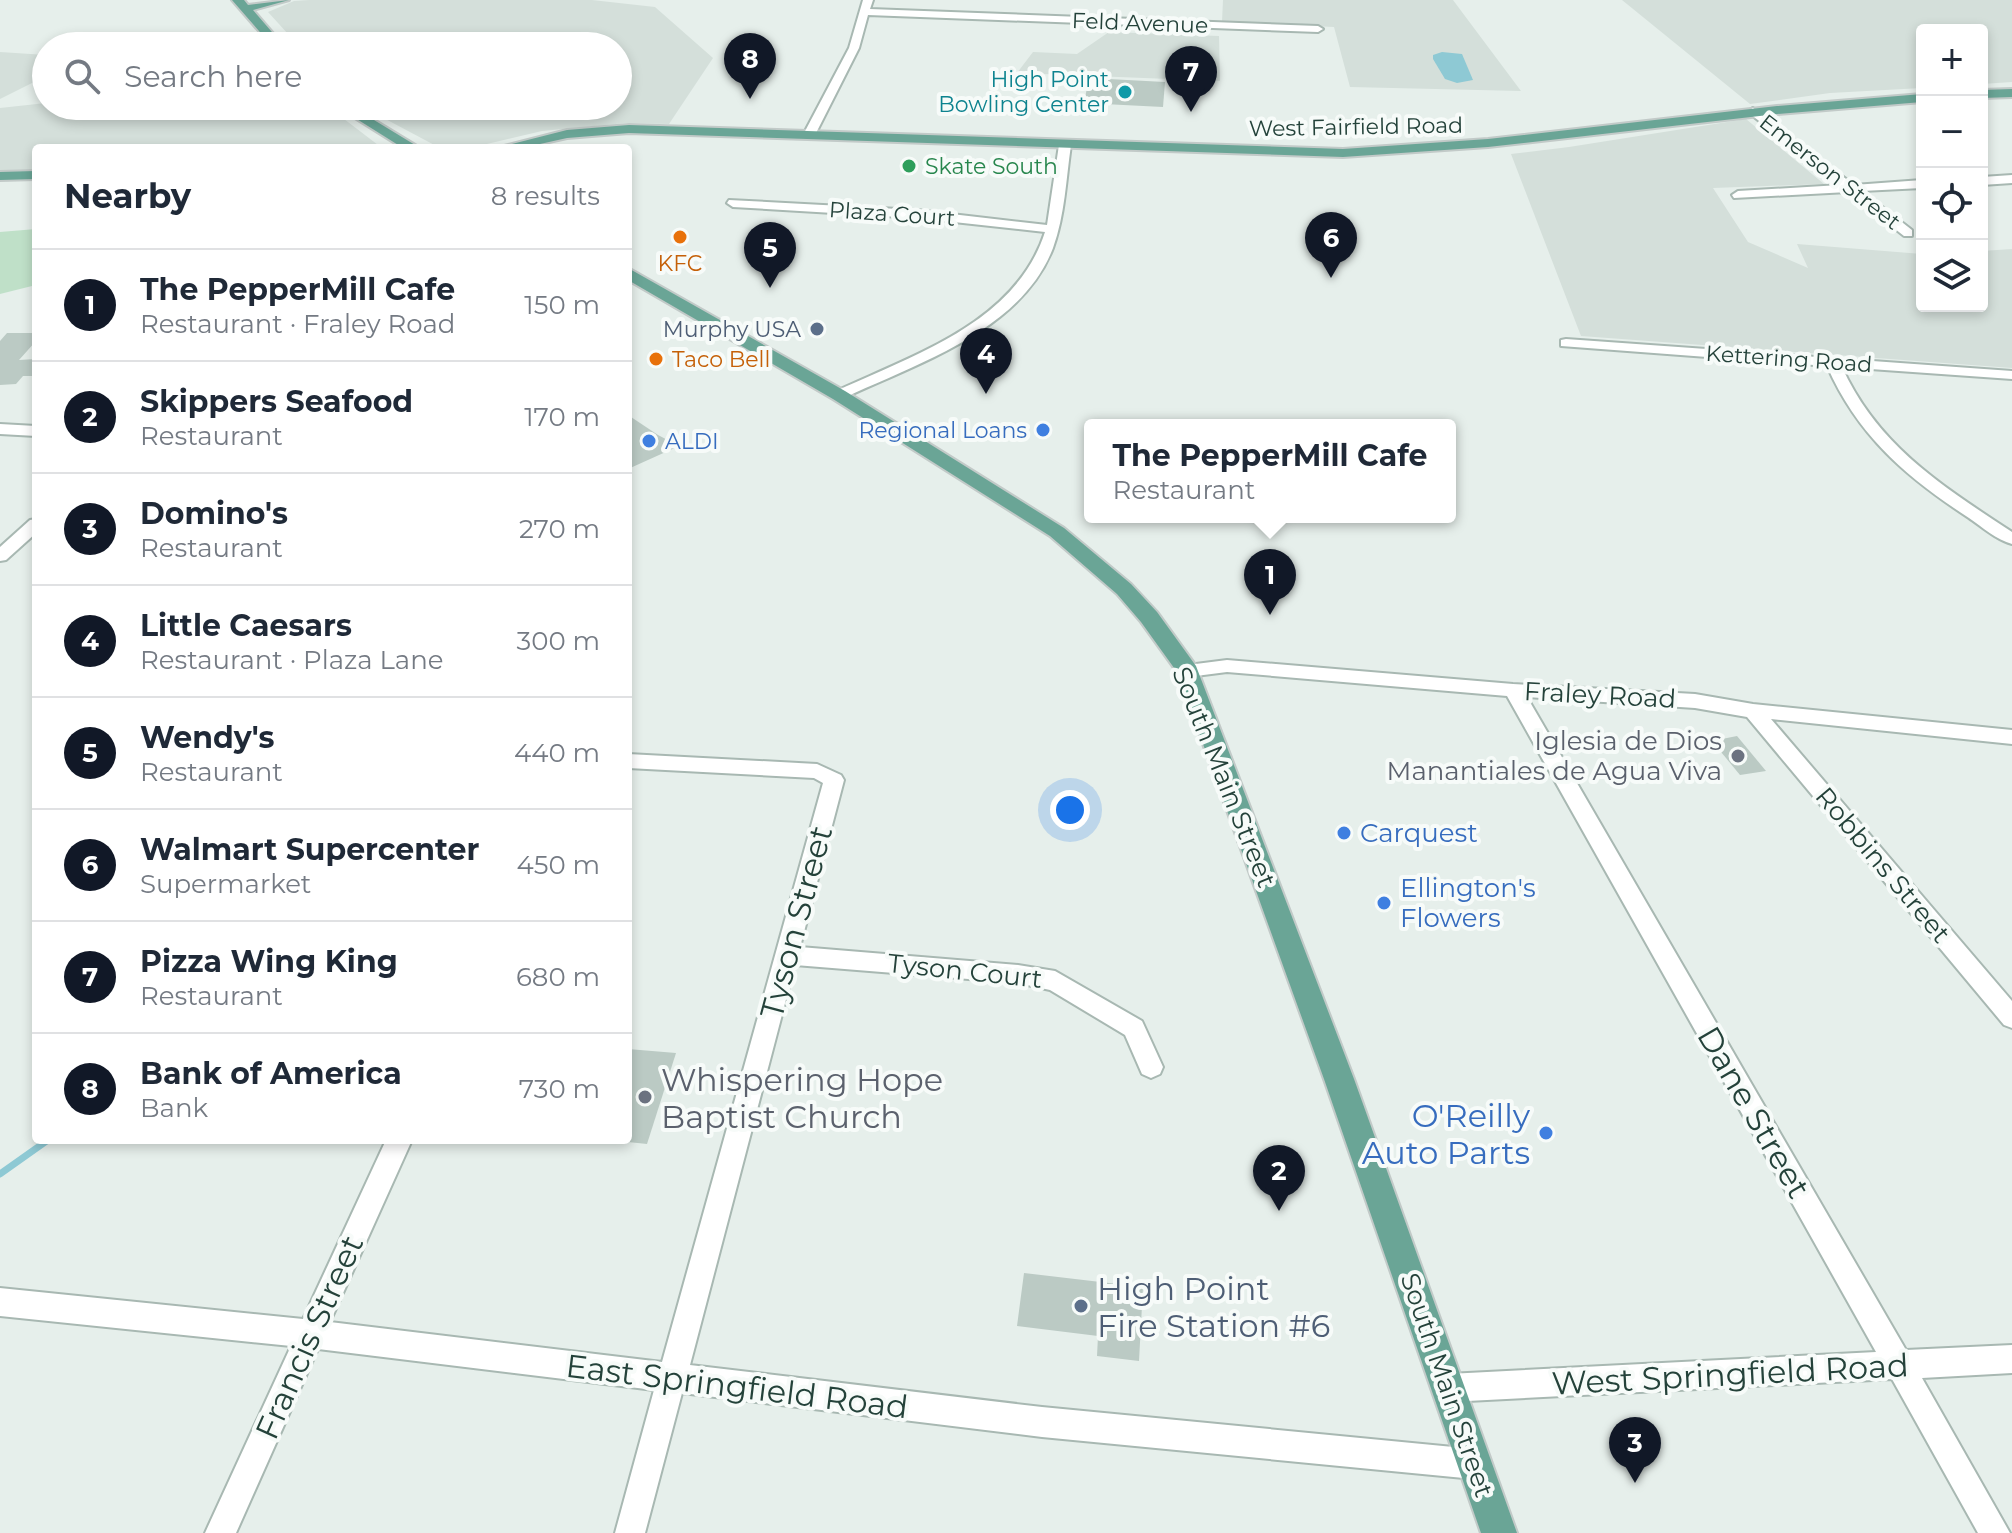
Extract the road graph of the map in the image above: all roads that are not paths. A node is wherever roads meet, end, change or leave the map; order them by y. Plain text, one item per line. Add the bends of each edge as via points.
1 (283, 0) edge
2 (868, 0) edge
3 (242, 4) edge
4 (866, 12) junction
5 (1318, 29) dead end
6 (266, 32) edge
7 (2012, 93) edge
8 (1988, 94) edge
9 (1916, 98) edge
10 (1753, 111) junction
11 (363, 120) edge
12 (809, 135) junction
13 (400, 144) edge
14 (521, 144) edge
15 (1065, 145) junction
16 (32, 175) edge
17 (0, 176) edge
18 (2012, 179) edge
19 (1988, 181) edge
20 (1916, 184) edge
21 (1851, 188) junction
22 (1738, 195) dead end
23 (733, 203) dead end
24 (1051, 229) junction
25 (1908, 233) dead end
26 (632, 275) edge
27 (1566, 343) dead end
28 (1832, 362) junction
29 (2012, 375) edge
30 (839, 395) junction
31 (0, 429) edge
32 (32, 431) edge
33 (32, 528) edge
34 (2012, 539) edge
35 (0, 556) edge
36 (1188, 671) junction
37 (1513, 690) junction
38 (1753, 711) junction
39 (2012, 737) edge
40 (632, 761) edge
41 (787, 955) junction
42 (2012, 1018) edge
43 (1151, 1067) dead end
44 (397, 1144) edge
45 (0, 1302) edge
46 (311, 1334) junction
47 (2012, 1359) edge
48 (1899, 1365) junction
49 (671, 1379) junction
50 (1448, 1388) junction
51 (1474, 1464) junction
52 (220, 1533) edge
53 (630, 1533) edge
54 (1499, 1533) edge
55 (1995, 1533) edge

1 - 3 main road
2 - 4 street
3 - 6 main road
4 - 5 street, Feld Avenue
4 - 12 street via 854,48
7 - 8 main road
9 - 10 main road, West Fairfield Road
10 - 15 main road, West Fairfield Road via 1438,150 1313,153
10 - 21 street, Emerson Street
11 - 13 main road
12 - 14 main road, West Fairfield Road via 629,129
12 - 15 main road, West Fairfield Road
15 - 24 street
16 - 17 main road
18 - 19 street
20 - 21 street
21 - 22 street
21 - 25 street, Emerson Street
23 - 24 street, Plaza Court via 917,214
24 - 30 street via 1042,258 1022,290 989,317
26 - 30 main road, South Main Street
27 - 28 street, Kettering Road
28 - 29 street, Kettering Road
28 - 34 street via 1853,406 1890,448 1952,500
30 - 36 main road, South Main Street via 1033,515 1089,556 1149,617
31 - 32 street
33 - 35 street
36 - 37 street, Fraley Road via 1227,666
36 - 50 main road, South Main Street
37 - 38 street, Fraley Road via 1695,701
37 - 48 street, Dane Street
38 - 39 street, Fraley Road
38 - 42 street, Robbins Street
40 - 41 street, Tyson Street via 817,771 834,780
41 - 43 street, Tyson Court via 1055,981 1134,1028
41 - 49 street, Tyson Street
44 - 46 street, Francis Street
45 - 46 street, East Springfield Road
46 - 49 street, East Springfield Road
46 - 52 street, Francis Street
47 - 48 street, West Springfield Road
48 - 50 street, West Springfield Road
48 - 55 street, Dane Street
49 - 51 street, East Springfield Road
49 - 53 street, Tyson Street
50 - 51 main road, South Main Street
51 - 54 main road, South Main Street

